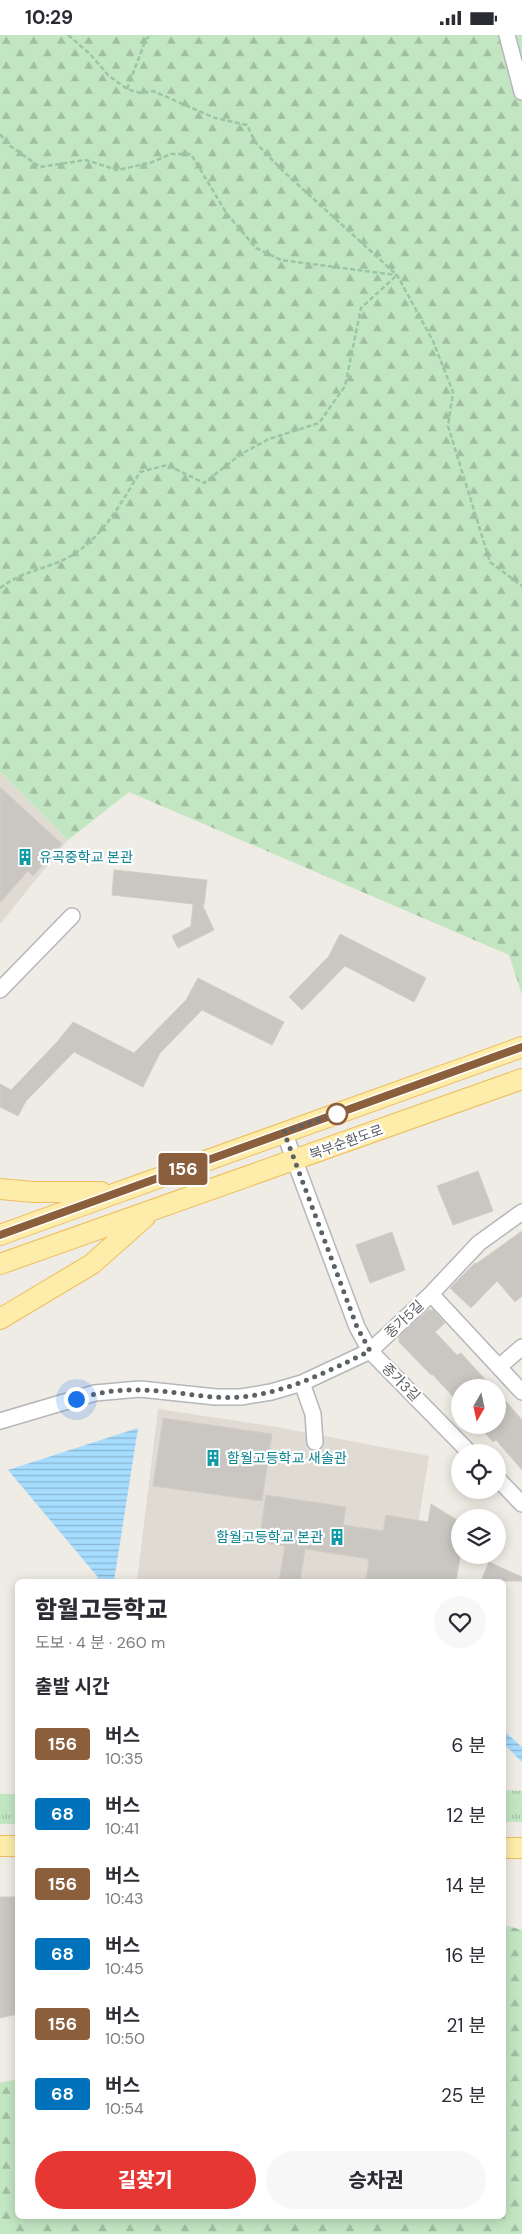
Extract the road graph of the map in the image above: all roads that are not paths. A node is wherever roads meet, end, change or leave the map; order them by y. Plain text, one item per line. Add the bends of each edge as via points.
1 (507, 35) edge
2 (522, 92) edge
3 (72, 916) dead end
4 (0, 990) edge
5 (522, 1047) edge
6 (522, 1079) edge
7 (284, 1132) junction
8 (294, 1161) junction
9 (0, 1189) edge
10 (123, 1190) junction
11 (153, 1211) junction
12 (522, 1212) edge
13 (0, 1235) edge
14 (0, 1264) edge
15 (431, 1294) junction
16 (0, 1319) edge
17 (522, 1347) edge
18 (370, 1351) junction
19 (500, 1367) junction
20 (302, 1383) junction
21 (522, 1392) edge
22 (0, 1421) edge
23 (315, 1441) dead end
24 (461, 1444) edge
25 (506, 1487) edge
26 (522, 1504) edge
27 (0, 1846) edge
28 (15, 1846) edge
29 (506, 1848) edge
30 (522, 1848) edge

1 - 2 street
3 - 4 street
5 - 7 main road
6 - 8 main road, 북부순환도로
7 - 8 street, 종가3길
7 - 10 main road
8 - 11 main road, 북부순환도로
8 - 18 street, 종가3길 via 357,1327
9 - 10 main road via 77,1193
10 - 13 main road
11 - 14 main road, 북부순환도로
11 - 16 main road via 92,1264
12 - 15 street, 종가5길 via 479,1243
15 - 18 street, 종가5길
15 - 19 street
17 - 19 street
18 - 20 street, 종가5길
18 - 24 street, 종가3길
19 - 21 street
20 - 22 street, 종가5길 via 241,1397 140,1389 95,1393
20 - 23 street via 313,1413
25 - 26 street
27 - 28 main road
29 - 30 main road

